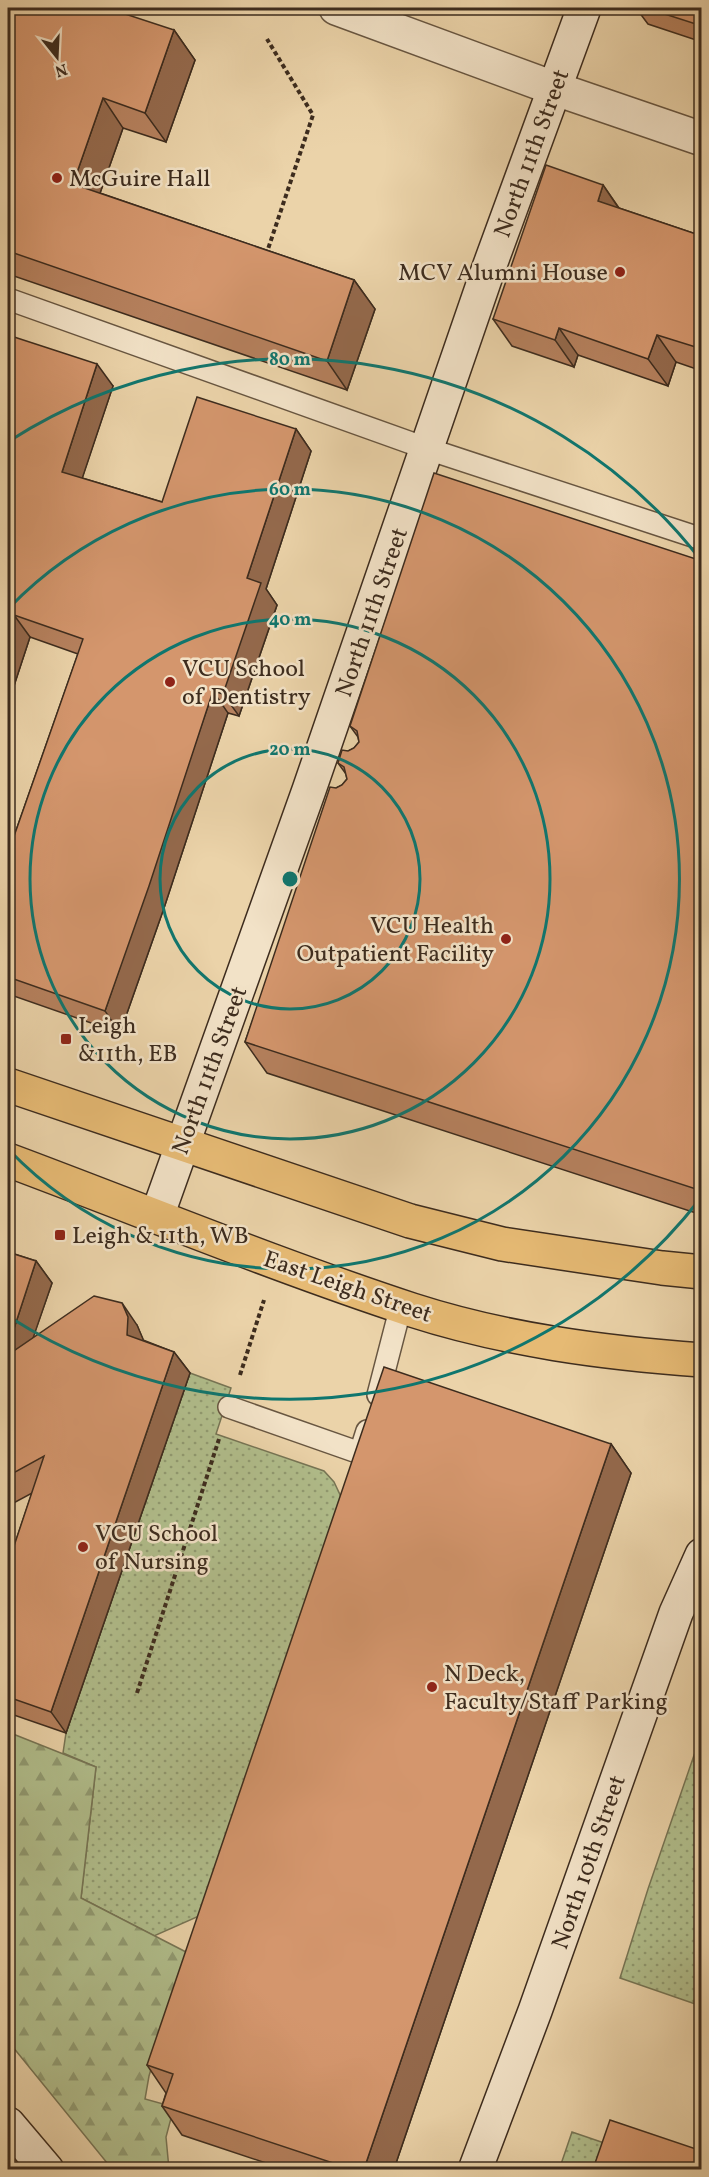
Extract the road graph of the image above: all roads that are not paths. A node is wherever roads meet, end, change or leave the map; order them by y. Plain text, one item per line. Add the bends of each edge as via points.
1 (336, 8) edge
2 (584, 8) edge
3 (556, 89) junction
4 (702, 139) edge
5 (8, 299) edge
6 (428, 449) junction
7 (702, 539) edge
8 (8, 1085) edge
9 (182, 1145) junction
10 (8, 1160) edge
11 (157, 1216) junction
12 (702, 1272) edge
13 (401, 1306) junction
14 (702, 1360) edge
15 (229, 1407) road end
16 (702, 1555) edge
17 (8, 2124) edge
18 (47, 2169) edge
19 (475, 2169) edge

1 - 3 street
2 - 3 street, North 11th Street
3 - 4 street
3 - 6 street, North 11th Street via 505,222
5 - 6 lane
6 - 7 lane
6 - 9 street, North 11th Street via 320,794
8 - 9 main road
9 - 11 street, North 11th Street
9 - 12 main road via 410,1221 502,1244
10 - 11 main road, East Leigh Street
11 - 13 main road, East Leigh Street
13 - 14 main road, East Leigh Street via 557,1344
13 - 15 lane via 360,1453
16 - 19 street, North 10th Street via 676,1613
17 - 18 street

